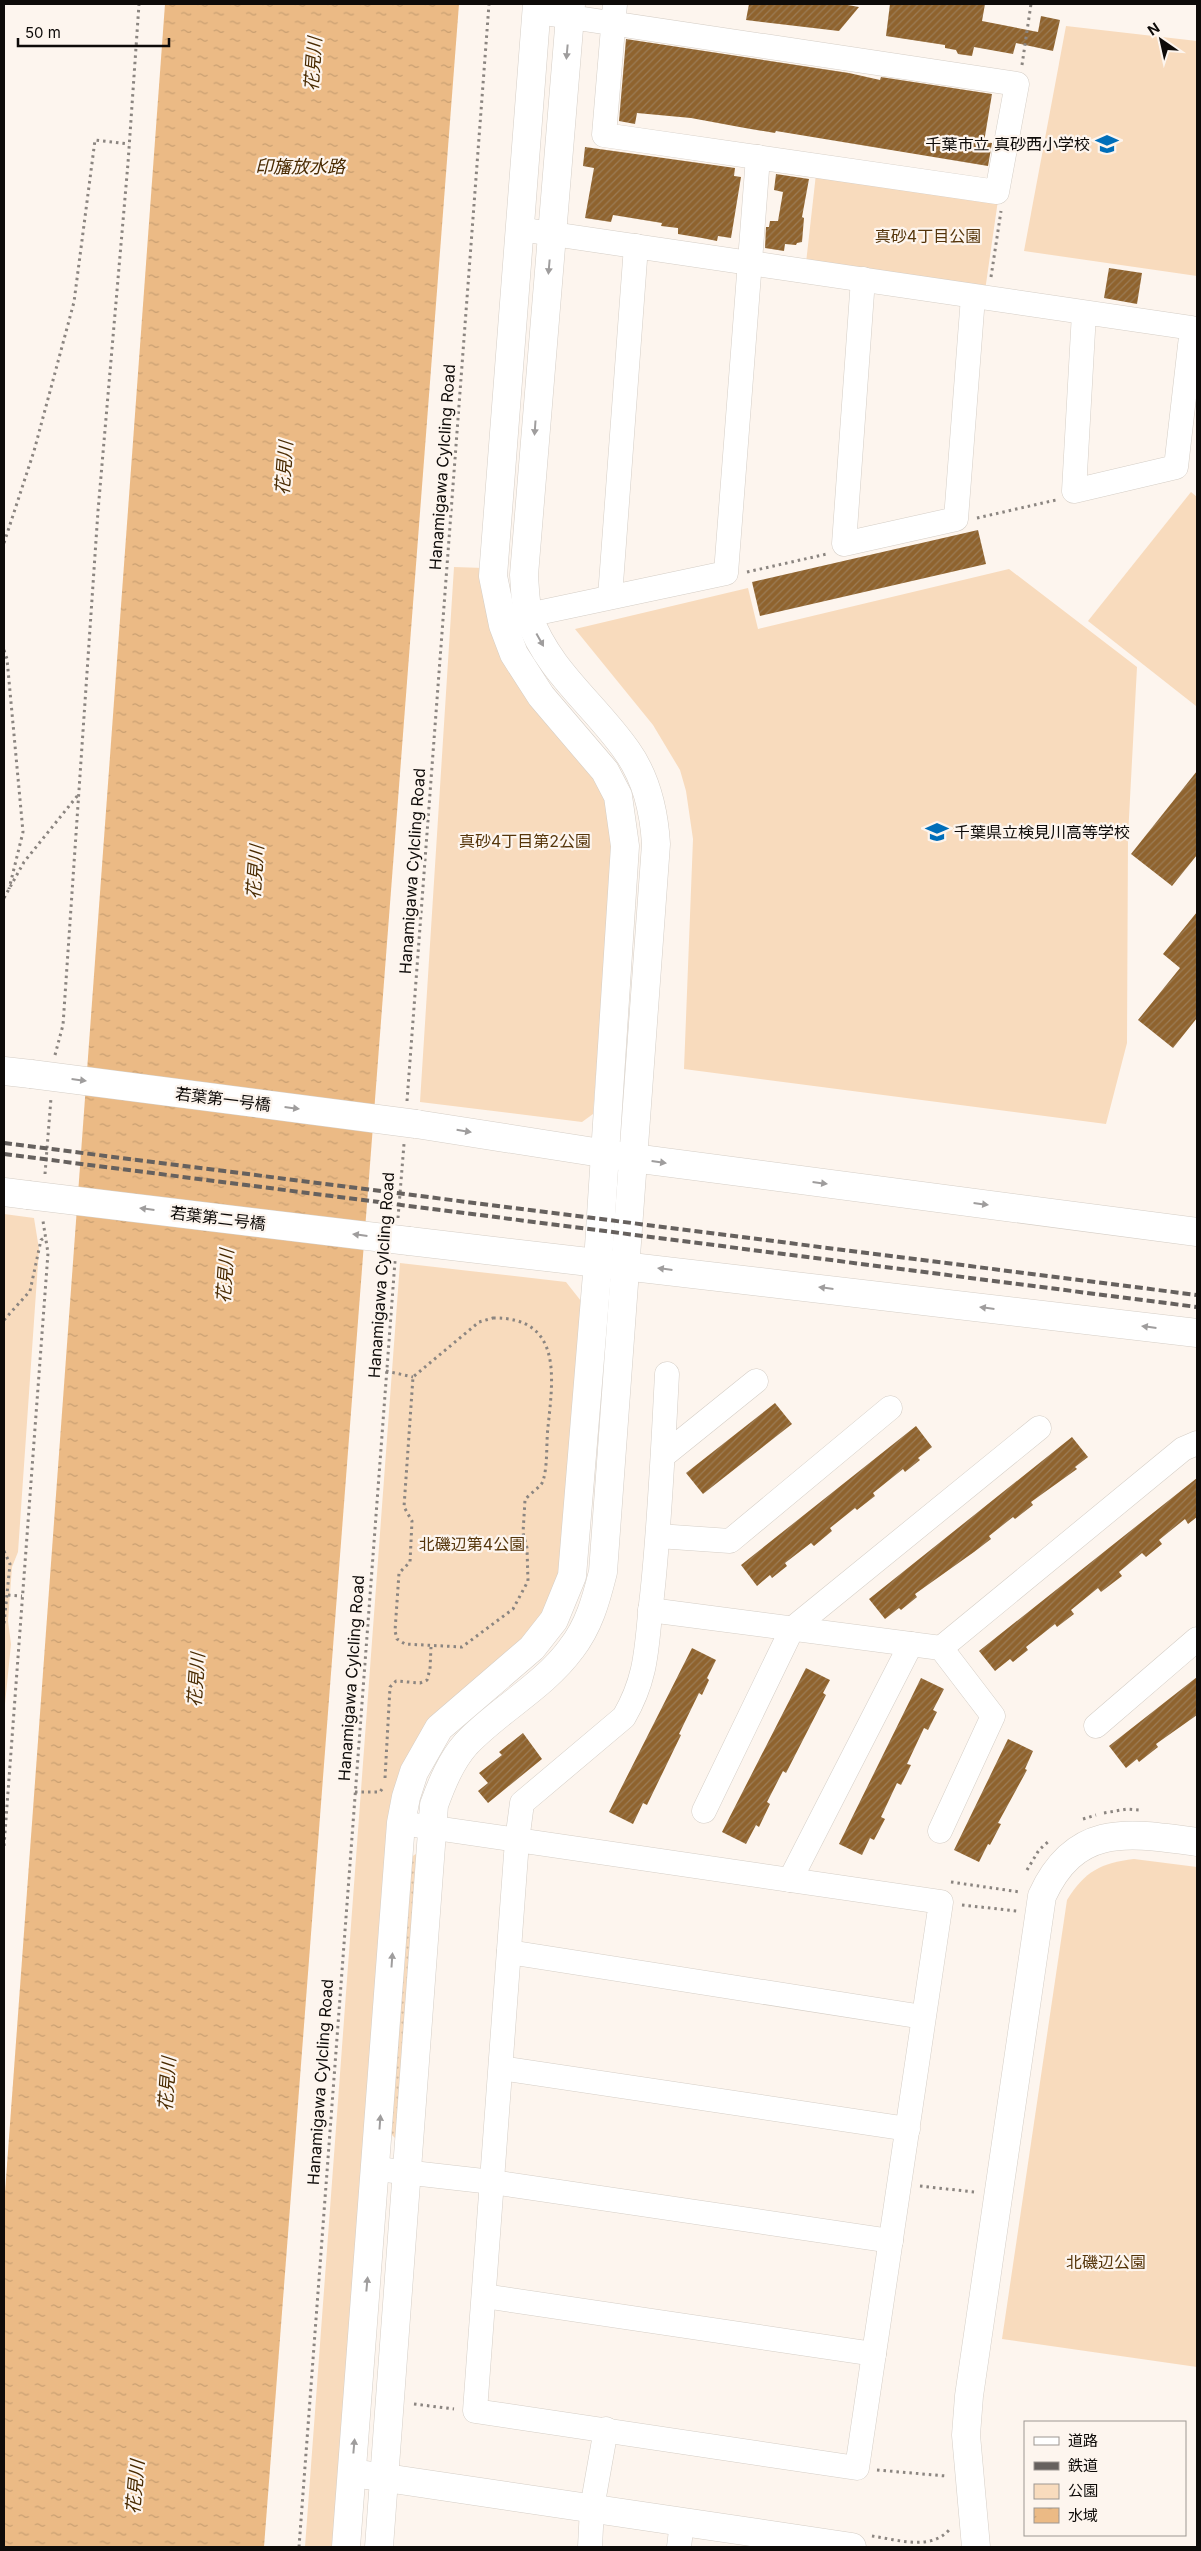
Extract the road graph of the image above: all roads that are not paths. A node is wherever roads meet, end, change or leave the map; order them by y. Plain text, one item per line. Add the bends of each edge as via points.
1 (537, 8) edge
2 (571, 10) edge
3 (614, 13) edge
4 (758, 157) junction
5 (519, 229) junction
6 (552, 234) junction
7 (636, 246) junction
8 (749, 263) junction
9 (863, 279) junction
10 (981, 298) junction
11 (1084, 313) junction
12 (610, 597) junction
13 (528, 615) junction
14 (503, 625) junction
15 (4, 1071) edge
16 (605, 1153) junction
17 (633, 1158) junction
18 (30, 1196) edge
19 (1197, 1232) edge
20 (598, 1262) junction
21 (627, 1265) junction
22 (1197, 1332) edge
23 (667, 1374) dead end
24 (756, 1381) dead end
25 (890, 1408) dead end
26 (1039, 1428) dead end
27 (1197, 1443) edge
28 (662, 1456) junction
29 (658, 1536) junction
30 (650, 1610) junction
31 (792, 1629) junction
32 (1197, 1639) edge
33 (911, 1644) junction
34 (940, 1648) junction
35 (1096, 1726) dead end
36 (704, 1811) dead end
37 (401, 1823) junction
38 (432, 1828) junction
39 (940, 1831) dead end
40 (517, 1840) junction
41 (1197, 1842) edge
42 (790, 1880) junction
43 (509, 1952) junction
44 (922, 2016) junction
45 (501, 2068) junction
46 (908, 2130) junction
47 (377, 2169) junction
48 (408, 2172) junction
49 (492, 2182) junction
50 (891, 2241) junction
51 (484, 2296) junction
52 (874, 2354) junction
53 (606, 2429) junction
54 (352, 2472) junction
55 (384, 2478) junction
56 (592, 2508) junction
57 (681, 2535) edge
58 (860, 2541) edge
59 (346, 2547) edge
60 (379, 2547) edge
61 (590, 2547) edge
62 (976, 2547) edge

1 - 2 street
1 - 5 street
2 - 3 street
2 -> 6 street
3 - 4 street via 604,135
3 - 4 street via 1017,84 998,192
4 - 8 street
5 - 6 street
5 - 14 street via 493,576
6 - 7 street
6 -> 13 street via 524,575
7 - 8 street
7 - 12 street
8 - 9 street
8 - 12 street via 726,573
9 - 10 street
9 - 10 street via 844,544 956,519
10 - 11 street
11 - 11 street via 1192,328 1176,467 1074,491
12 - 13 street
13 - 14 street
13 -> 17 street via 540,641 565,678 628,752 643,779 654,814 656,844
14 - 16 street via 514,654 541,696 605,771 618,796 623,821 625,846
15 -> 16 street, 若葉第一号橋, bridge
16 - 17 street, 若葉第一号橋
16 - 20 street
17 -> 19 street, 若葉第一号橋
17 - 21 street
20 -> 18 street, 若葉第二号橋, bridge
20 - 21 street, 若葉第二号橋
20 - 37 street via 572,1576 554,1620 532,1648 439,1728 414,1772
22 -> 21 street, 若葉第二号橋
21 - 38 street via 603,1572 592,1615 571,1649 552,1670 466,1744 443,1781 434,1805
23 - 28 street
24 - 28 street
25 - 29 street via 730,1540
26 - 31 street
27 - 34 street via 1183,1449
28 - 29 street
29 - 30 street
30 - 31 street
30 - 40 street via 644,1672 624,1717 522,1803
31 - 33 street
31 - 36 street
32 - 35 street
33 - 34 street
33 - 42 street
34 - 39 street via 993,1716
37 - 38 street
47 -> 37 street
38 - 40 street
38 - 48 street
40 - 42 street
40 - 43 street
41 - 62 street via 1130,1834 1094,1841 1066,1859 1053,1873 1042,1896 969,2396 966,2435
42 - 44 street via 941,1902
43 - 44 street
43 - 45 street
44 - 46 street
45 - 46 street
45 - 49 street
46 - 50 street
47 - 48 street
54 -> 47 street
48 - 49 street
48 - 55 street
49 - 50 street
49 - 51 street
50 - 52 street
51 - 52 street
51 - 53 street via 475,2411
52 - 53 street via 857,2468
53 - 56 street
54 - 55 street
54 - 59 street
55 - 56 street
55 - 60 street
56 - 57 street
56 - 61 street
57 - 58 street

